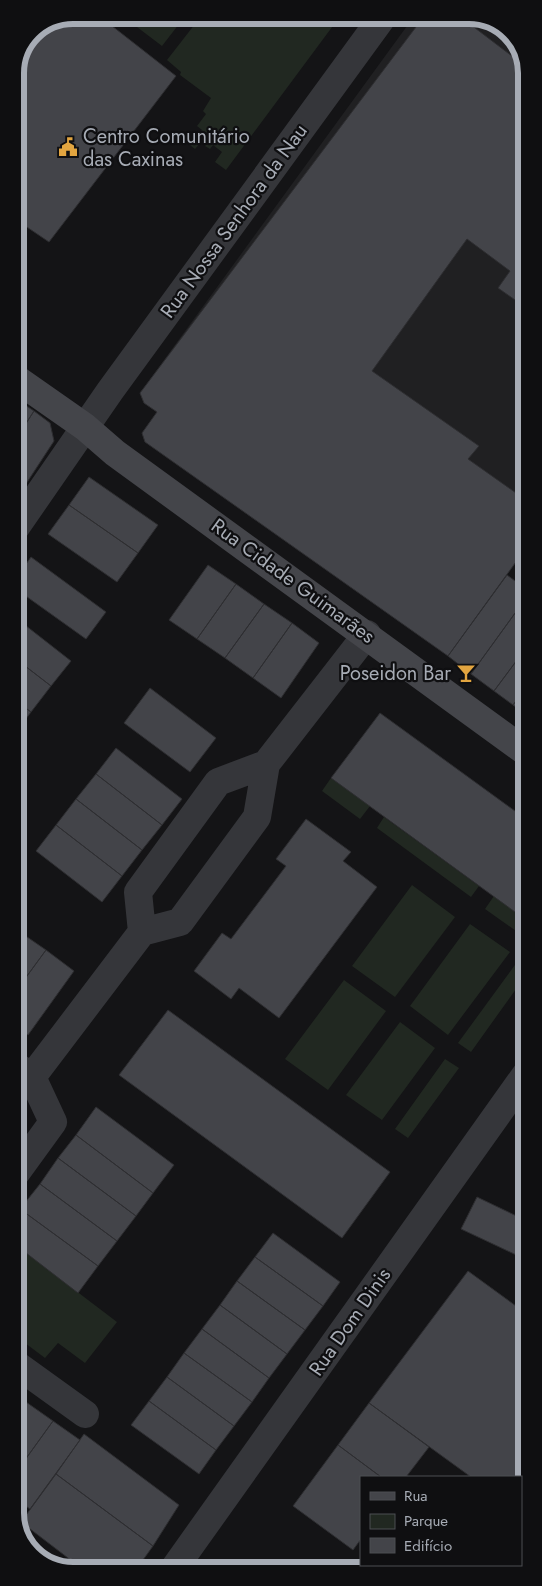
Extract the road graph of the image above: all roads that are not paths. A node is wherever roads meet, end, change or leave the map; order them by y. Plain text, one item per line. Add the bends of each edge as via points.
1 (377, 24) edge
2 (24, 384) edge
3 (85, 427) junction
4 (24, 517) edge
5 (366, 634) junction
6 (518, 746) edge
7 (266, 764) junction
8 (142, 932) junction
9 (24, 1072) edge
10 (518, 1085) edge
11 (24, 1162) edge
12 (24, 1370) edge
13 (85, 1414) dead end
14 (179, 1562) edge

1 - 3 street, Rua Nossa Senhora da Nau
2 - 3 street, Rua Cidade Guimarães
3 - 4 street, Rua Nossa Senhora da Nau
3 - 5 street, Rua Cidade Guimarães via 124,459
5 - 6 street, Rua Cidade Guimarães
5 - 7 street
7 - 8 street via 257,817 180,922
7 - 8 street via 218,782 138,892
8 - 9 street
9 - 11 street via 53,1122
10 - 14 street, Rua Dom Dinis
12 - 13 street

